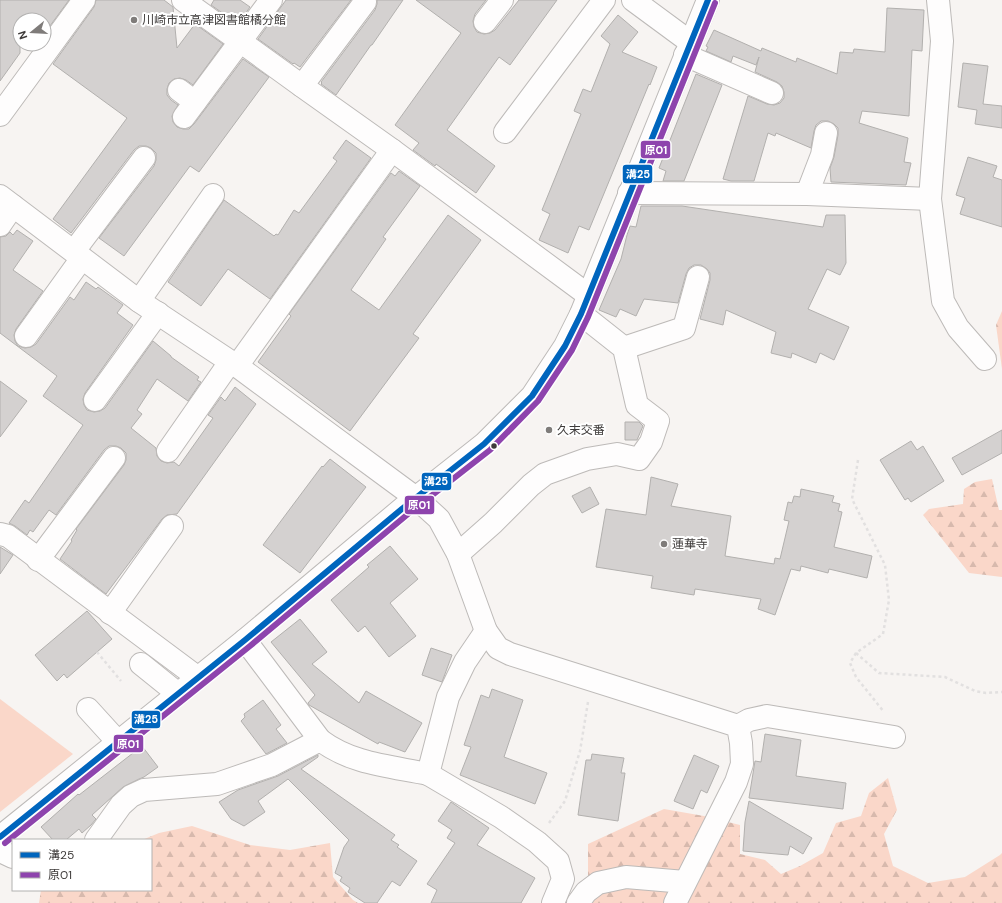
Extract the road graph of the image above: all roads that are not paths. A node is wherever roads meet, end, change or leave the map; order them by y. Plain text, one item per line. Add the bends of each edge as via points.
1 (84, 0) edge
2 (183, 0) edge
3 (271, 0) edge
4 (502, 0) edge
5 (604, 0) edge
6 (634, 0) edge
7 (708, 0) edge
8 (938, 0) edge
9 (365, 2) dead end
10 (486, 22) dead end
11 (241, 42) junction
12 (688, 48) junction
13 (302, 86) junction
14 (772, 93) dead end
15 (186, 103) dead end
16 (0, 115) edge
17 (506, 132) dead end
18 (826, 133) dead end
19 (392, 150) junction
20 (144, 158) dead end
21 (629, 193) junction
22 (213, 194) dead end
23 (807, 194) junction
24 (930, 199) junction
25 (7, 201) edge
26 (0, 225) edge
27 (78, 255) junction
28 (698, 277) dead end
29 (139, 301) junction
30 (585, 305) junction
31 (158, 313) junction
32 (26, 336) dead end
33 (624, 348) junction
34 (985, 359) dead end
35 (234, 364) junction
36 (95, 400) dead end
37 (168, 451) dead end
38 (114, 458) dead end
39 (416, 498) junction
40 (172, 526) dead end
41 (0, 534) edge
42 (458, 554) junction
43 (38, 560) junction
44 (110, 613) junction
45 (486, 631) junction
46 (245, 640) junction
47 (141, 664) dead end
48 (197, 678) junction
49 (178, 694) junction
50 (88, 709) dead end
51 (738, 726) junction
52 (894, 737) road end
53 (320, 740) junction
54 (118, 742) junction
55 (428, 774) junction
56 (0, 837) edge
57 (97, 839) edge
58 (0, 851) edge
59 (12, 857) edge
60 (685, 882) junction
61 (553, 903) edge
62 (578, 903) edge
63 (675, 903) edge

1 - 16 street
2 - 11 street
3 - 11 street
4 - 10 street
5 - 17 street
6 - 12 street
7 - 12 street
8 - 24 street via 942,40
9 - 13 street
11 - 13 street
11 - 15 street
12 - 14 street
12 - 21 street
13 - 19 street
18 - 23 street via 822,155
19 - 30 street
19 - 35 street
20 - 27 street
21 - 23 street
21 - 30 street
22 - 29 street
23 - 24 street
24 - 34 street via 943,301 958,328
25 - 26 street
25 - 27 street
27 - 29 street
27 - 32 street
28 - 33 street via 684,328
29 - 31 street
30 - 33 street
30 - 39 street via 565,346 532,396 484,444
31 - 35 street
31 - 36 street
33 - 42 street via 637,405 658,421 651,442 639,459 617,454 587,459 545,474
35 - 37 street
35 - 39 street
38 - 43 street
39 - 42 street via 440,519
39 - 46 street
40 - 44 street
41 - 43 street via 8,536
42 - 45 street
43 - 44 street
44 - 48 street
45 - 51 street via 498,648 510,654
45 - 55 street via 465,662 448,697
46 - 48 street
46 - 53 street
47 - 49 street
48 - 49 street
49 - 54 street
50 - 54 street
51 - 52 street via 749,720 767,716
51 - 60 street via 742,764 736,782
53 - 55 street via 333,750 360,761
53 - 57 street via 272,765 217,784 144,790 131,796 121,805
54 - 56 street
55 - 61 street via 501,817 537,842 558,861 563,879
58 - 59 street
60 - 62 street via 626,877 598,883 586,892
60 - 63 street

